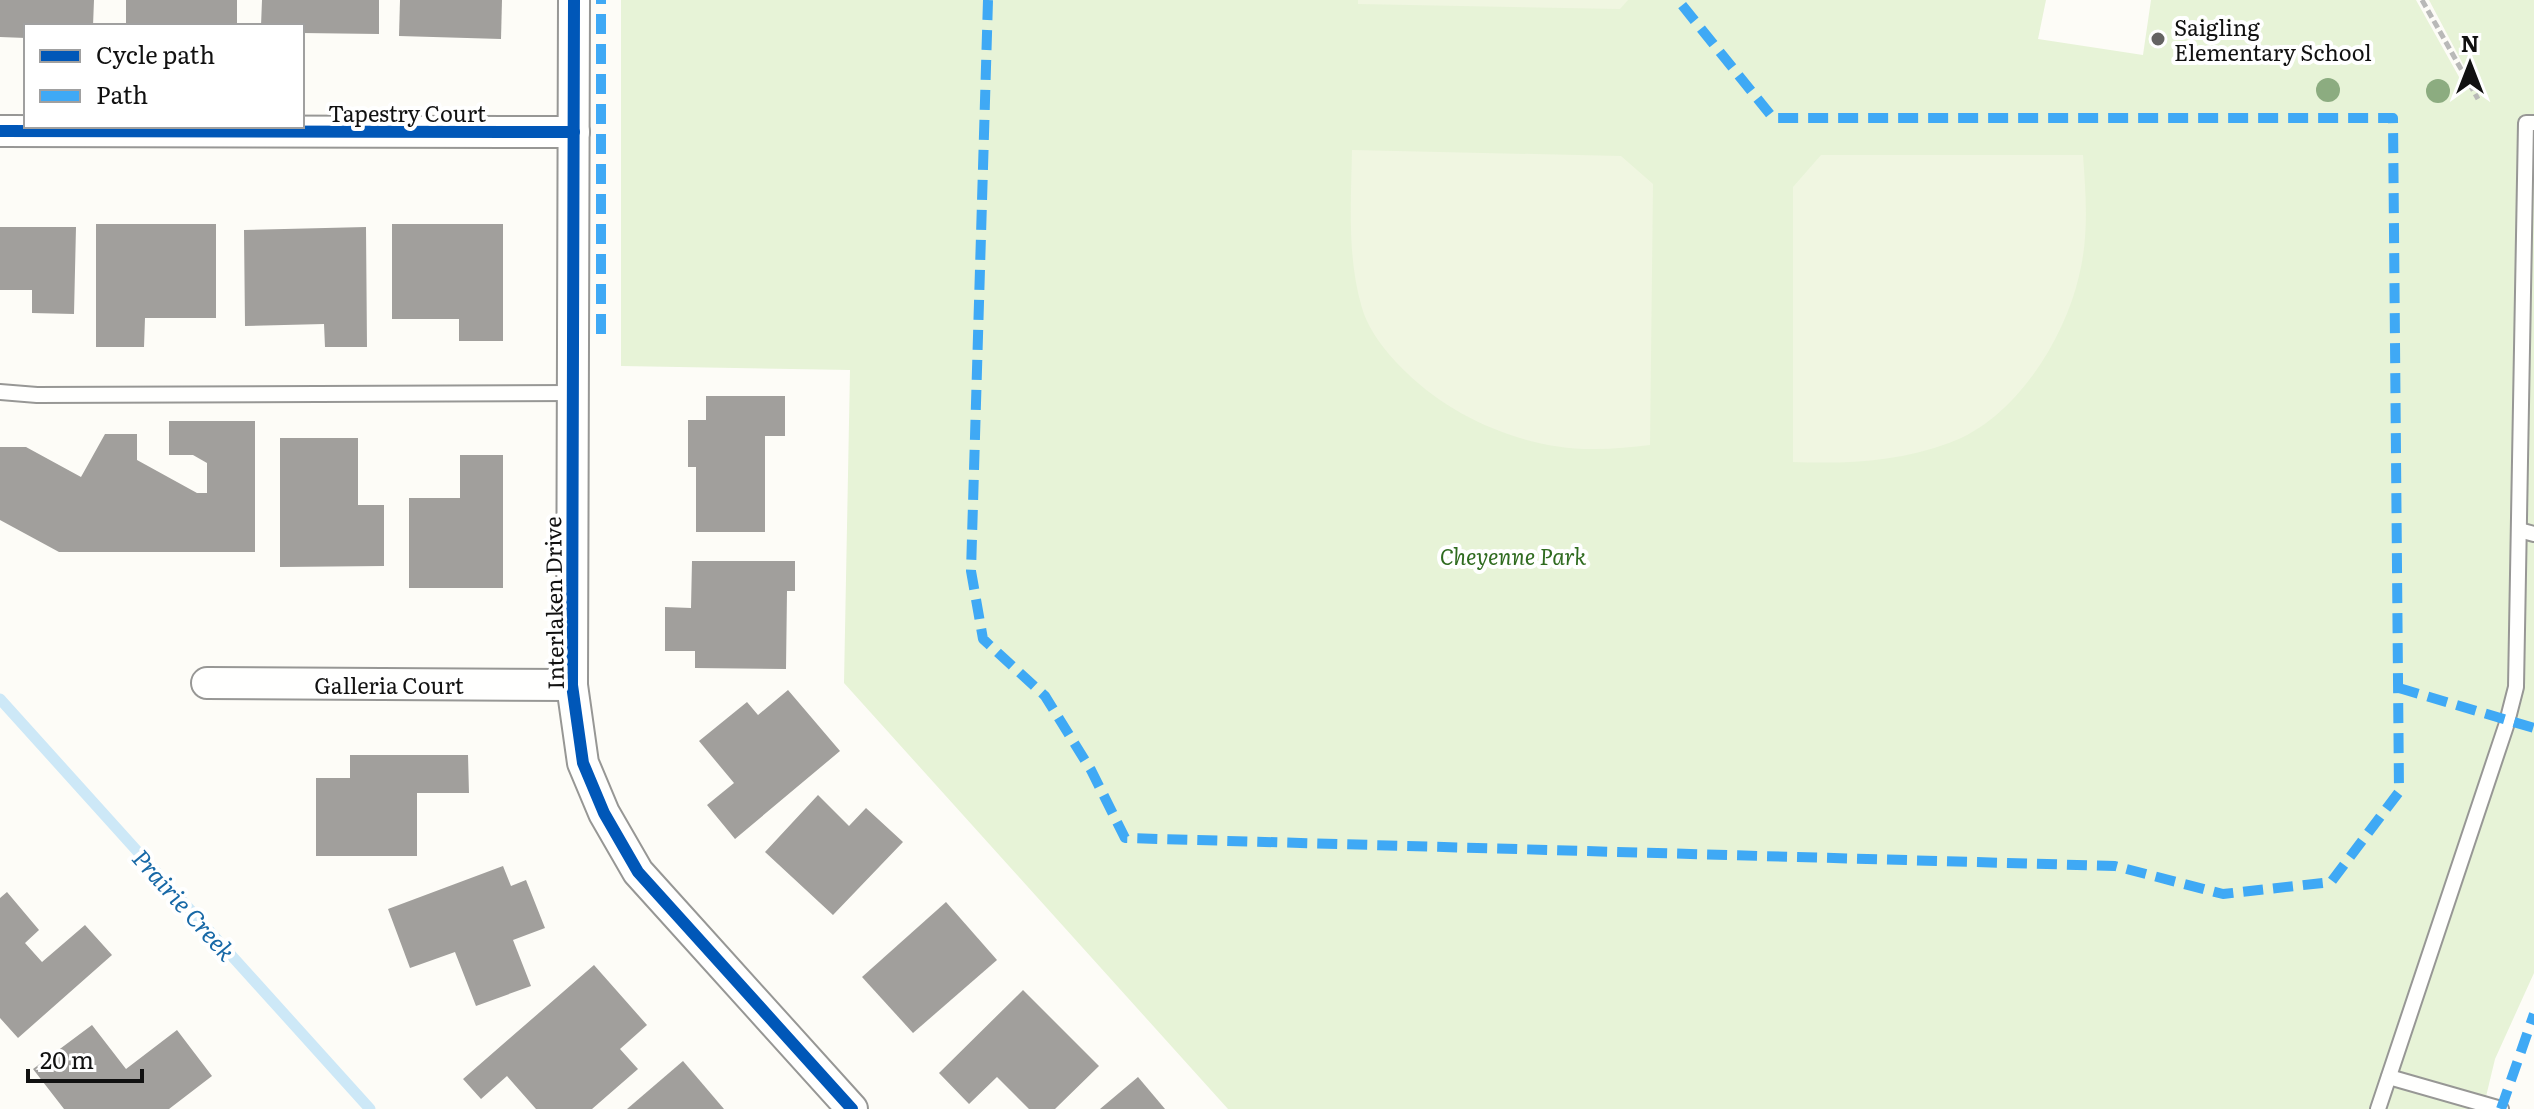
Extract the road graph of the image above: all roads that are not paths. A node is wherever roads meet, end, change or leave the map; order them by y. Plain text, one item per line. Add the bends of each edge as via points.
1 (574, 0) edge
2 (2534, 123) edge
3 (0, 131) edge
4 (574, 132) junction
5 (0, 392) edge
6 (573, 393) junction
7 (2519, 530) junction
8 (2534, 534) edge
9 (207, 683) dead end
10 (572, 685) junction
11 (2389, 1077) junction
12 (852, 1109) edge
13 (2378, 1109) edge
14 (2501, 1109) edge

1 - 4 street, Interlaken Drive
2 - 7 lane via 2526,123
3 - 4 street, Tapestry Court
4 - 6 street, Interlaken Drive
5 - 6 lane
6 - 10 street, Interlaken Drive
7 - 8 lane
7 - 11 lane via 2516,687
9 - 10 street, Galleria Court
10 - 12 street, Interlaken Drive via 583,763 638,872
11 - 13 lane
11 - 14 lane

